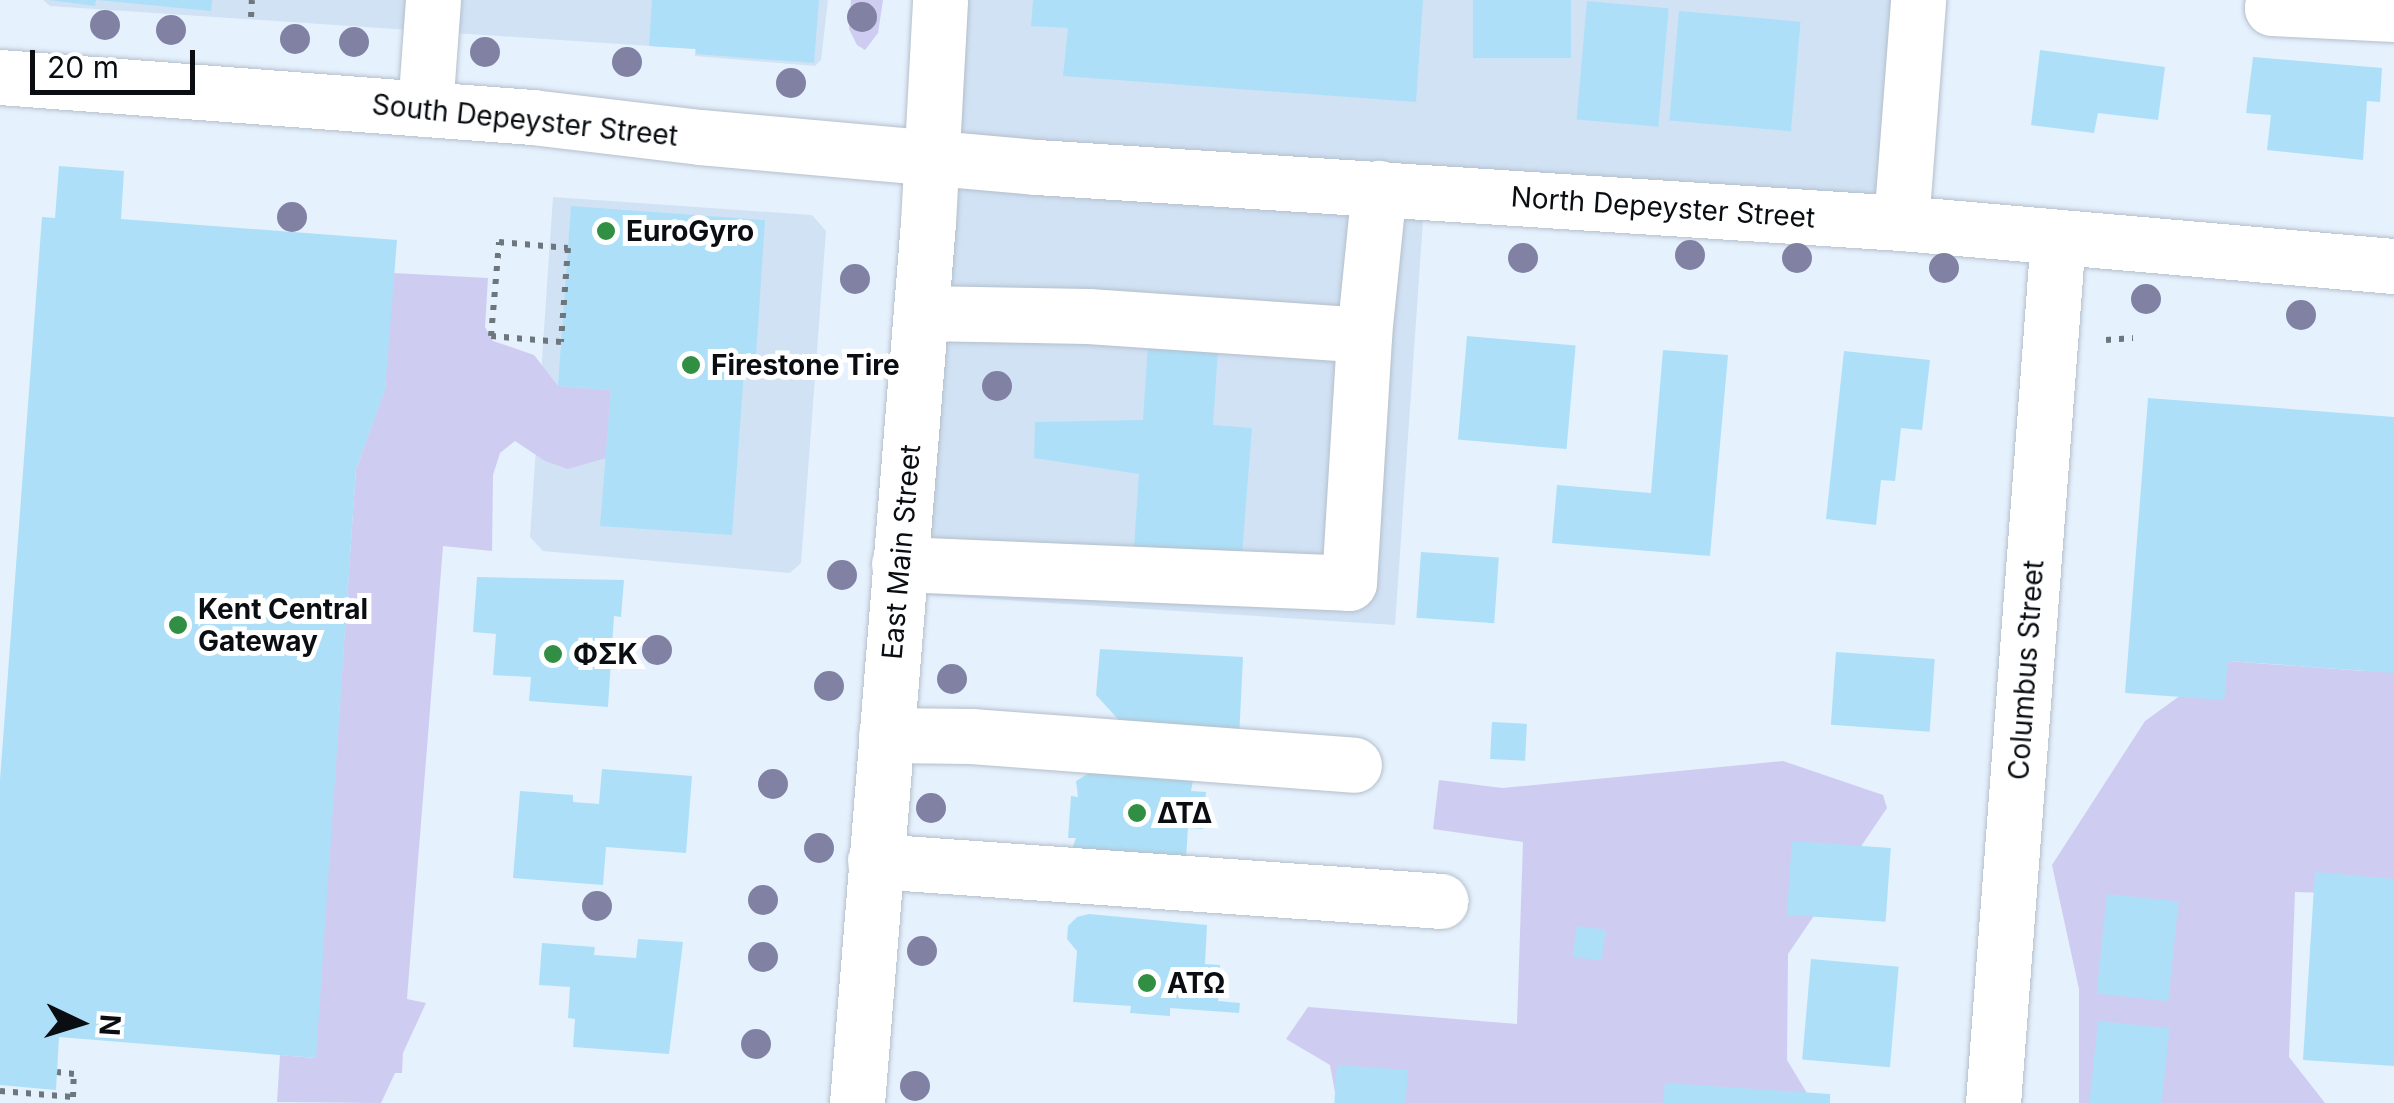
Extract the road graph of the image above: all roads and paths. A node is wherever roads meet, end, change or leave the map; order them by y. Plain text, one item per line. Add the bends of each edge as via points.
1 (252, 0) edge
2 (433, 0) edge
3 (940, 0) edge
4 (1918, 0) edge
5 (2273, 0) edge
6 (2394, 14) edge
7 (251, 17) dead end
8 (0, 78) edge
9 (425, 108) junction
10 (930, 157) junction
11 (1380, 188) junction
12 (1902, 223) junction
13 (2058, 236) junction
14 (568, 248) joint
15 (2394, 259) edge
16 (921, 313) junction
17 (1364, 336) junction
18 (2133, 338) dead end
19 (2105, 340) dead end
20 (900, 564) junction
21 (886, 736) junction
22 (1354, 765) dead end
23 (875, 860) junction
24 (1441, 902) dead end
25 (57, 1072) dead end
26 (0, 1092) edge
27 (857, 1103) edge
28 (1993, 1103) edge

1 - 7 path
2 - 9 street
3 - 10 street, East Main Street
4 - 12 street
5 - 6 street via 2272,8
8 - 9 street, South Depeyster Street
9 - 10 street, South Depeyster Street
10 - 11 street, North Depeyster Street
10 - 16 street, East Main Street
11 - 12 street, North Depeyster Street
11 - 17 street
12 - 13 street, North Depeyster Street
13 - 15 street, North Depeyster Street
13 - 28 street, Columbus Street
14 - 14 path via 498,242 491,336 561,342
16 - 17 street via 1088,316
16 - 20 street, East Main Street
17 - 20 street via 1349,584
18 - 19 path
20 - 21 street, East Main Street
21 - 22 street via 971,736
21 - 23 street, East Main Street
23 - 24 street
23 - 27 street, East Main Street
25 - 26 path via 74,1074 72,1096

